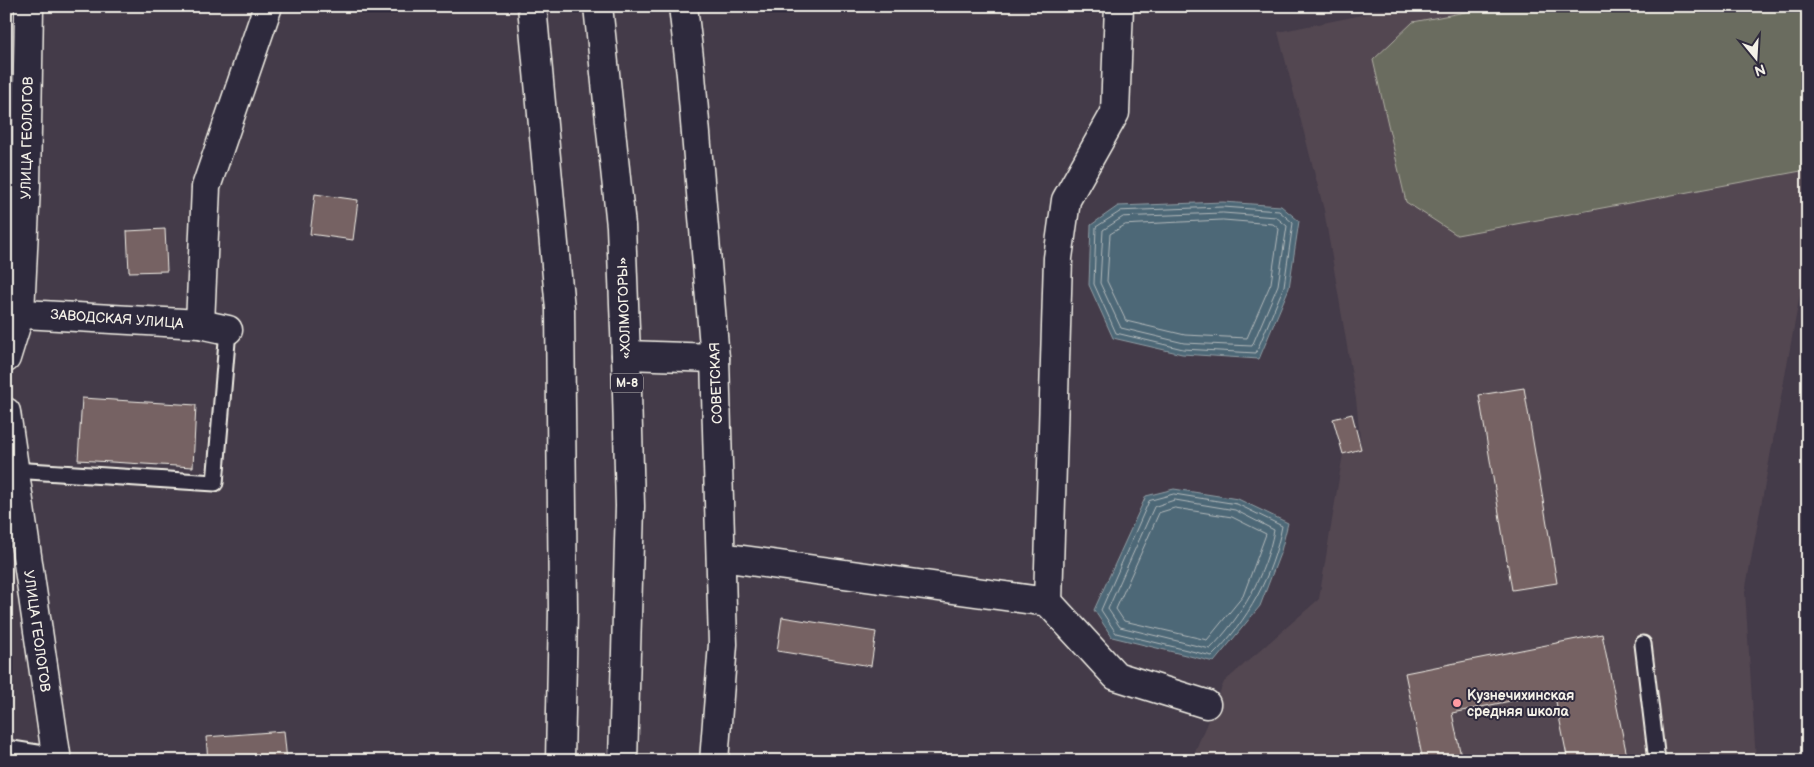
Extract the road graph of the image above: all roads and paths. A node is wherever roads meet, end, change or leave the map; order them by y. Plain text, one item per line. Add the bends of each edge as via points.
1 (29, 6) edge
2 (268, 6) edge
3 (532, 6) edge
4 (598, 6) edge
5 (683, 6) edge
6 (1119, 6) edge
7 (13, 313) edge
8 (200, 324) junction
9 (228, 330) joint
10 (626, 355) junction
11 (6, 358) edge
12 (716, 358) junction
13 (6, 412) edge
14 (13, 470) junction
15 (721, 557) junction
16 (1048, 602) junction
17 (1643, 644) dead end
18 (1206, 704) dead end
19 (6, 748) edge
20 (56, 758) edge
21 (560, 761) edge
22 (623, 761) edge
23 (714, 761) edge
24 (1657, 761) edge

1 - 7 main road, УЛИЦА ГЕОЛОГОВ via 26,186
2 - 8 main road via 206,187
3 - 21 main road via 560,309 563,610
4 - 10 main road, «ХОЛМОГОРЫ» / М-8 via 621,226
5 - 12 main road, СОВЕТСКАЯ
6 - 16 main road via 1115,113 1066,200 1058,258
7 - 8 main road, ЗАВОДСКАЯ УЛИЦА
7 - 11 main road, УЛИЦА ГЕОЛОГОВ
8 - 9 main road, ЗАВОДСКАЯ УЛИЦА
9 - 14 lane via 215,483
10 - 12 main road
10 - 22 main road, «ХОЛМОГОРЫ» / М-8 via 630,506
12 - 15 main road, СОВЕТСКАЯ
13 - 14 main road, УЛИЦА ГЕОЛОГОВ
14 - 20 main road, УЛИЦА ГЕОЛОГОВ
15 - 16 main road
15 - 23 main road, СОВЕТСКАЯ via 724,644
16 - 18 main road via 1116,676
17 - 24 lane
19 - 20 lane

